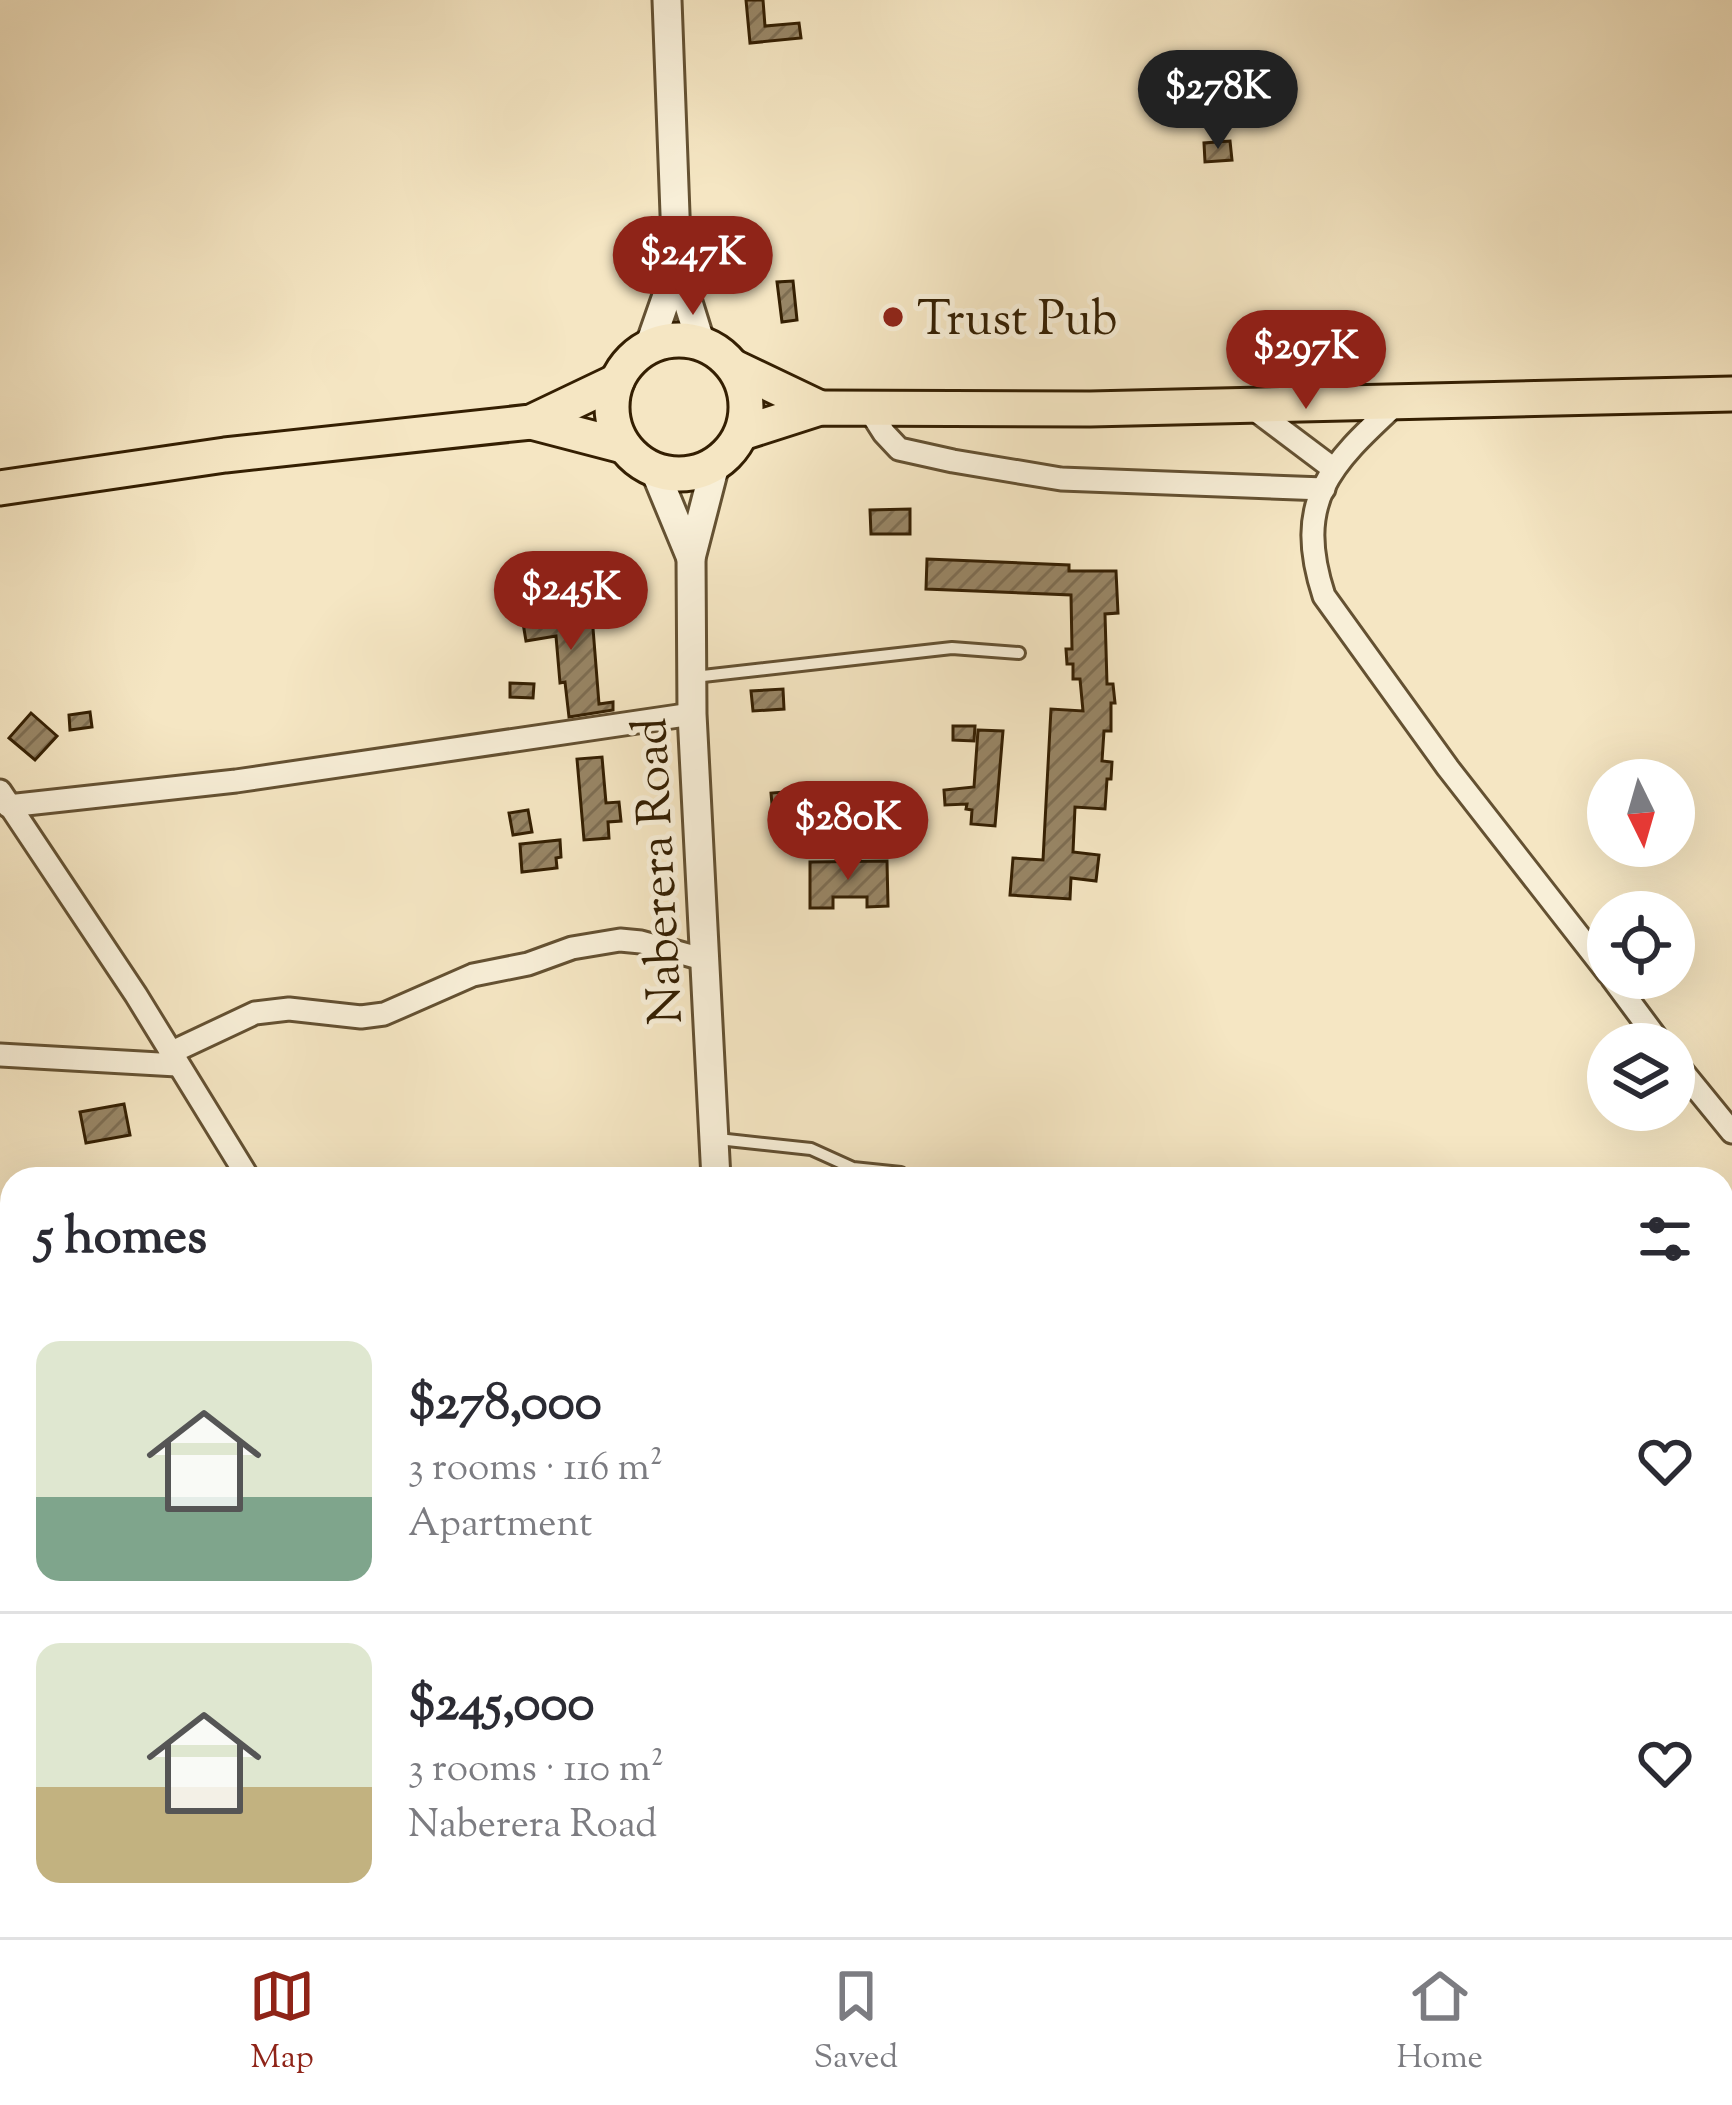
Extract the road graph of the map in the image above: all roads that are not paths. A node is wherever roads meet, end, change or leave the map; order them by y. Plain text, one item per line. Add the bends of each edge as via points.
1 (667, 0) edge
2 (677, 267) junction
3 (701, 344) junction
4 (649, 347) junction
5 (734, 367) junction
6 (617, 381) junction
7 (1732, 394) edge
8 (1246, 403) junction
9 (1396, 404) junction
10 (820, 408) junction
11 (871, 411) junction
12 (531, 422) junction
13 (742, 433) junction
14 (623, 446) junction
15 (716, 465) junction
16 (655, 471) junction
17 (1328, 478) junction
18 (0, 488) edge
19 (691, 558) junction
20 (1018, 653) dead end
21 (692, 677) junction
22 (692, 714) junction
23 (4, 798) edge
24 (1587, 946) edge
25 (706, 960) junction
26 (0, 1055) edge
27 (173, 1059) junction
28 (1695, 1087) edge
29 (1732, 1132) edge
30 (714, 1138) junction
31 (241, 1167) edge
32 (715, 1167) edge
33 (851, 1167) edge

1 - 2 street
2 - 3 street
2 - 4 street
3 - 4 main road
3 - 5 main road
4 - 6 main road
5 - 10 main road
5 - 13 main road via 745,388
6 - 12 main road
6 - 14 main road via 614,425
7 - 9 main road
8 - 9 main road
8 - 11 main road
8 - 17 street
9 - 17 street
10 - 11 main road
10 - 13 main road
11 - 17 street via 899,448 1061,479
12 - 14 main road
12 - 18 main road
13 - 15 main road
14 - 16 main road
15 - 16 main road via 676,475
15 - 19 street, Naberera Road
16 - 19 street, Naberera Road
17 - 24 street via 1310,527 1324,596
19 - 21 street, Naberera Road
20 - 21 lane via 952,648
21 - 22 street, Naberera Road
22 - 23 street via 259,778
22 - 25 street, Naberera Road
23 - 27 street
25 - 27 street via 620,940 572,948 473,975 383,1013 255,1012
25 - 30 street, Naberera Road
26 - 27 street via 134,1066
27 - 31 street
28 - 29 street
30 - 32 street, Naberera Road
30 - 33 lane via 812,1148

